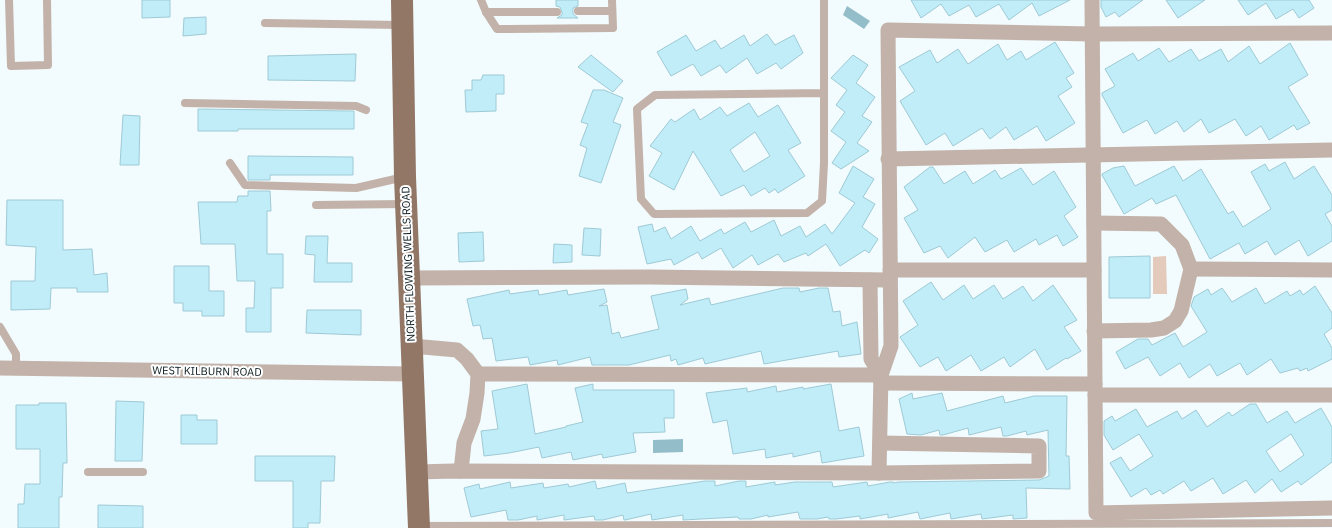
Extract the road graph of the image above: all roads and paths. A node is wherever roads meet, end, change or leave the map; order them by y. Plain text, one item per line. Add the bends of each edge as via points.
1 (9, 0) edge
2 (47, 0) edge
3 (402, 0) edge
4 (481, 0) edge
5 (612, 0) edge
6 (824, 0) edge
7 (1092, 0) edge
8 (578, 11) dead end
9 (612, 11) junction
10 (486, 12) junction
11 (556, 12) dead end
12 (265, 23) dead end
13 (403, 25) junction
14 (1332, 33) edge
15 (1092, 34) junction
16 (824, 93) junction
17 (185, 103) dead end
18 (366, 110) dead end
19 (1332, 150) edge
20 (1093, 155) junction
21 (888, 159) junction
22 (230, 163) dead end
23 (405, 177) junction
24 (406, 204) junction
25 (316, 205) dead end
26 (1094, 223) junction
27 (1191, 269) junction
28 (1094, 270) junction
29 (1332, 270) edge
30 (890, 275) junction
31 (409, 278) junction
32 (870, 280) junction
33 (0, 327) edge
34 (1094, 331) junction
35 (412, 346) junction
36 (0, 368) edge
37 (16, 368) junction
38 (413, 374) junction
39 (478, 374) junction
40 (881, 379) junction
41 (1095, 390) junction
42 (1332, 395) edge
43 (880, 443) junction
44 (461, 471) junction
45 (88, 472) dead end
46 (144, 472) dead end
47 (417, 472) junction
48 (879, 473) junction
49 (1332, 508) edge
50 (1332, 524) edge
51 (419, 527) edge

1 - 2 lane via 10,66 48,65
3 - 13 main road, NORTH FLOWING WELLS ROAD
4 - 10 lane
5 - 9 lane
6 - 16 lane
7 - 15 street
8 - 9 lane
9 - 10 lane via 613,28 497,28
10 - 11 lane
12 - 13 lane
13 - 23 main road, NORTH FLOWING WELLS ROAD
14 - 15 street
15 - 20 street
15 - 21 street via 888,30
16 - 16 lane via 822,201 807,213 654,214 640,199 637,109 655,95
17 - 18 lane via 356,106
19 - 20 street
20 - 21 street
20 - 26 street
21 - 30 street
22 - 23 lane via 245,185 356,188
23 - 24 main road, NORTH FLOWING WELLS ROAD
24 - 25 lane
24 - 31 main road, NORTH FLOWING WELLS ROAD
26 - 27 street via 1161,224 1182,245
26 - 28 street
27 - 29 street
27 - 34 street via 1181,311 1175,321 1164,328 1151,330
28 - 30 street
28 - 34 street
30 - 32 street
30 - 40 street via 890,346
31 - 32 street via 649,277
31 - 35 main road, NORTH FLOWING WELLS ROAD
32 - 40 street via 871,359
33 - 37 lane via 16,354
34 - 41 street
35 - 38 main road, NORTH FLOWING WELLS ROAD
35 - 39 street via 457,350
36 - 37 street, WEST KILBURN ROAD
37 - 38 street, WEST KILBURN ROAD
38 - 47 main road, NORTH FLOWING WELLS ROAD
39 - 40 street
39 - 44 street via 477,393 464,443
40 - 41 street
40 - 43 street
41 - 42 street
41 - 49 street via 1096,513
43 - 48 street
43 - 48 street via 1039,446 1039,471
44 - 47 street
44 - 48 street
45 - 46 lane
47 - 51 main road, NORTH FLOWING WELLS ROAD
50 - 51 lane

